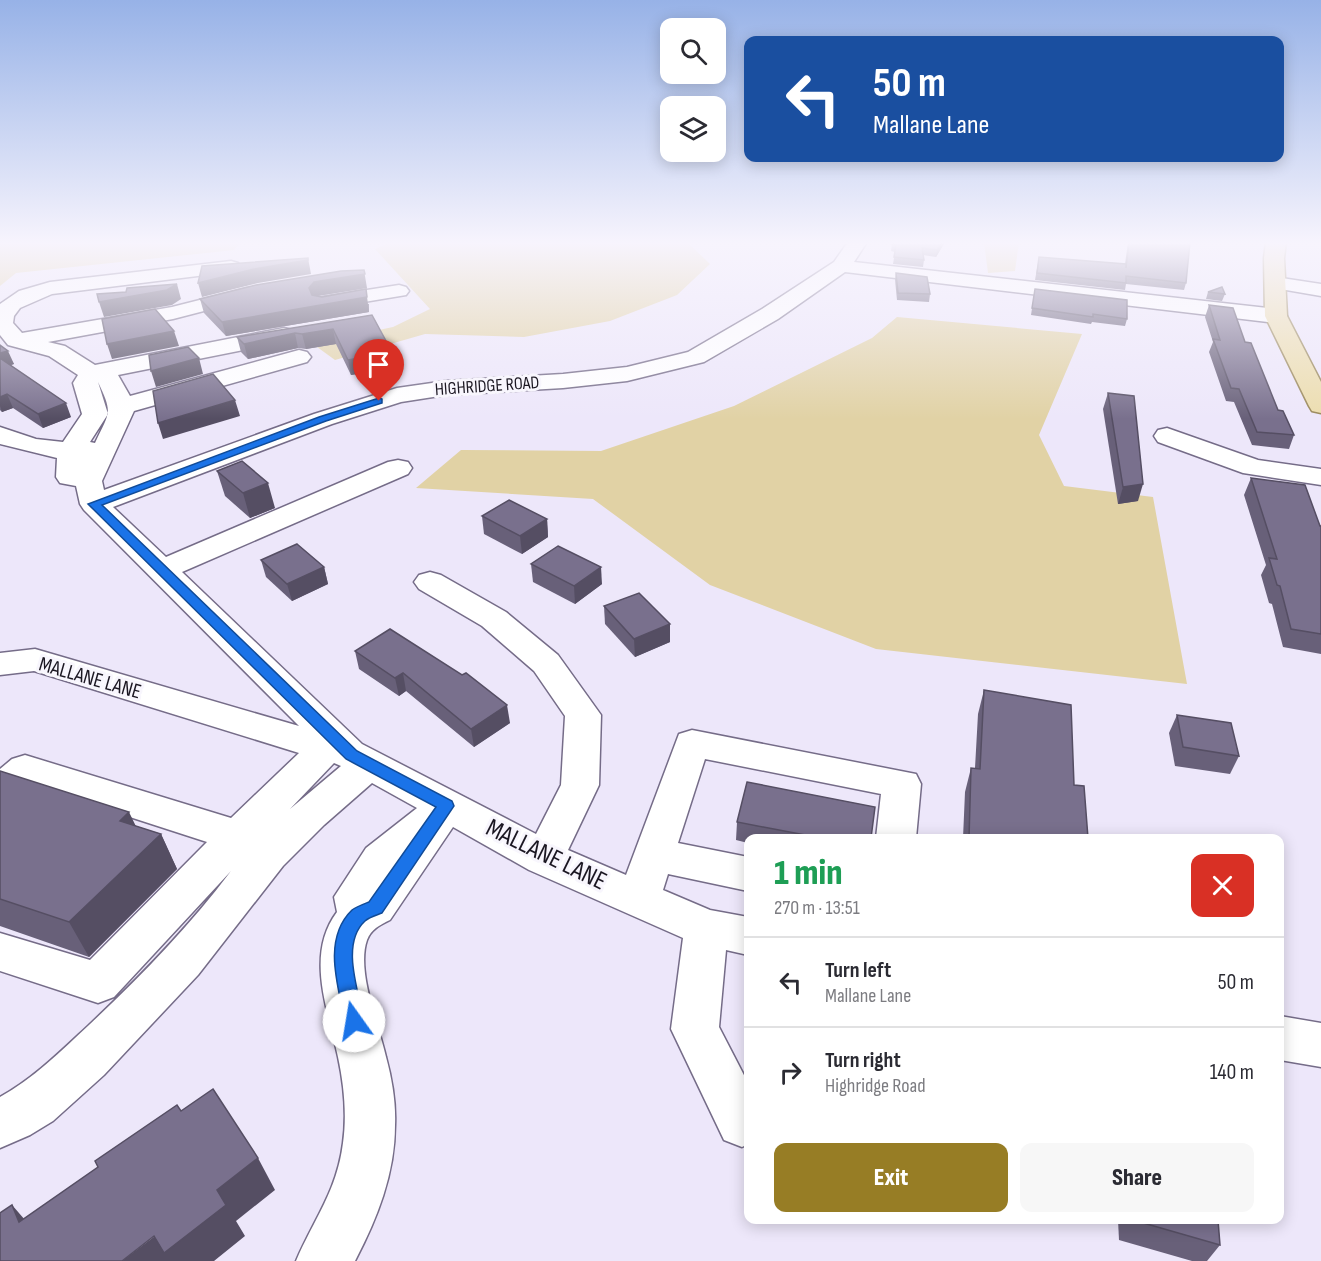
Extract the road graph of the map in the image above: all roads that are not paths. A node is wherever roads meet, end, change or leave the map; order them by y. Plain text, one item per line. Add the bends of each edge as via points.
1 (19, 301) edge
2 (223, 301) edge
3 (336, 301) edge
4 (789, 301) edge
5 (1144, 301) edge
6 (1276, 301) edge
7 (297, 307) edge
8 (252, 314) edge
9 (1276, 316) junction
10 (304, 332) edge
11 (16, 340) junction
12 (57, 351) junction
13 (299, 357) dead end
14 (91, 373) junction
15 (123, 406) junction
16 (1321, 406) edge
17 (295, 408) dead end
18 (0, 435) edge
19 (1167, 436) dead end
20 (103, 449) junction
21 (72, 452) junction
22 (398, 468) dead end
23 (1321, 477) edge
24 (91, 492) junction
25 (162, 570) junction
26 (430, 582) dead end
27 (0, 664) edge
28 (349, 756) junction
29 (0, 790) edge
30 (446, 806) junction
31 (896, 834) edge
32 (238, 836) junction
33 (655, 855) junction
34 (544, 858) junction
35 (744, 873) edge
36 (639, 899) junction
37 (727, 932) edge
38 (0, 952) edge
39 (1284, 1039) edge
40 (1321, 1046) edge
41 (742, 1122) dead end
42 (0, 1123) edge
43 (324, 1261) edge

1 - 11 street via 3,313 2,324
2 - 11 street
3 - 7 street
4 - 24 street, HIGHRIDGE ROAD via 696,357 627,374 397,395
5 - 9 street
6 - 9 main road
8 - 12 street
9 - 16 main road
10 - 14 street
11 - 12 street
12 - 14 street
13 - 15 street
14 - 15 street via 108,377
14 - 21 street via 85,382 95,414
15 - 20 street via 121,418
17 - 24 street
18 - 21 street via 24,446
19 - 23 street via 1253,467
20 - 21 street
20 - 24 street
21 - 24 street, MALLANE LANE via 68,463 70,477
22 - 25 street
24 - 25 street, MALLANE LANE
25 - 28 street, MALLANE LANE
26 - 34 street via 494,619 546,663 583,715 580,785
27 - 28 street, MALLANE LANE via 35,660
28 - 30 street, MALLANE LANE
28 - 32 street
28 - 42 street via 304,818 256,869 170,976 69,1076 13,1118
29 - 32 street via 25,769
30 - 34 street, MALLANE LANE
30 - 43 street via 381,860 355,897 359,915 346,934 343,957 368,1086 368,1155 345,1227
31 - 33 street via 902,784 692,743
32 - 38 street via 98,983
33 - 35 street
33 - 36 street
34 - 36 street, MALLANE LANE
36 - 37 street, MALLANE LANE
37 - 41 street via 695,1029
39 - 40 street

